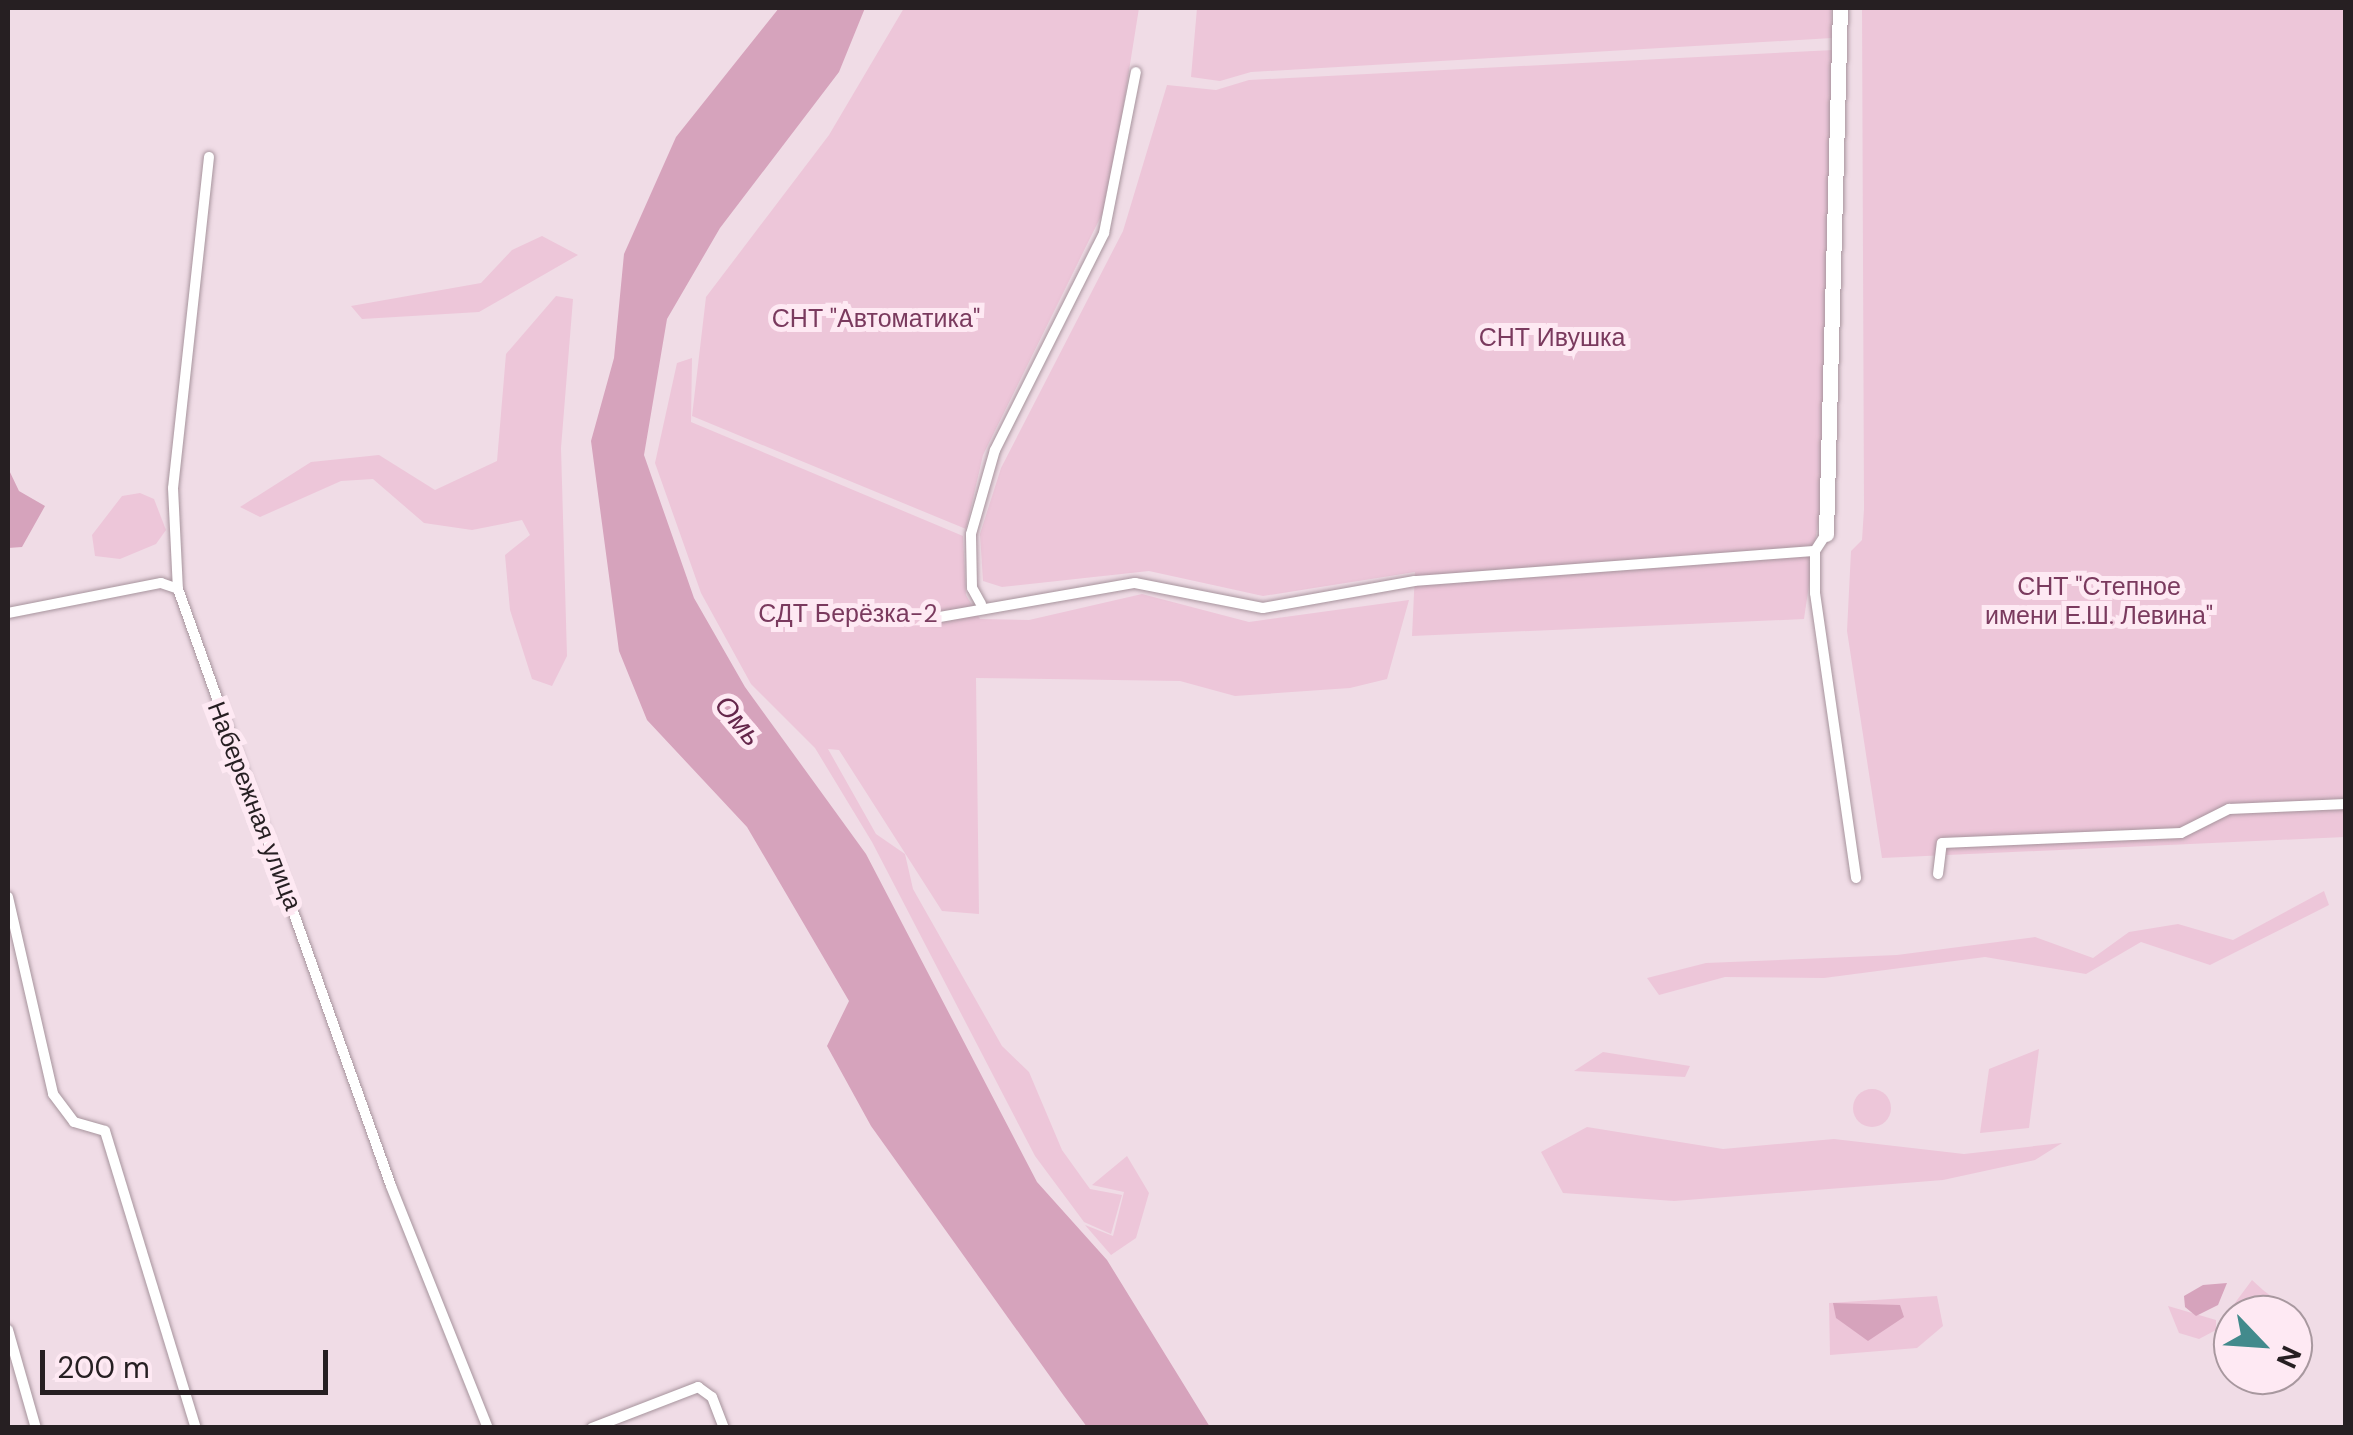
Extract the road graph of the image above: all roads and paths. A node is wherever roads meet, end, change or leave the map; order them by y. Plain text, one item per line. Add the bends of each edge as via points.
1 (1840, 8) edge
2 (1136, 72) dead end
3 (209, 157) dead end
4 (1826, 534) joint
5 (1815, 550) junction
6 (178, 589) junction
7 (981, 604) junction
8 (8, 614) edge
9 (934, 618) dead end
10 (2346, 804) edge
11 (1938, 874) dead end
12 (1856, 878) dead end
13 (8, 898) edge
14 (8, 1330) edge
15 (36, 1428) edge
16 (196, 1428) edge
17 (488, 1428) edge
18 (592, 1428) edge
19 (724, 1428) edge

1 - 4 street
2 - 7 street via 1104,233 995,450 971,534 972,588
3 - 6 street, Набережная улица via 173,488
4 - 5 street
5 - 7 street via 1415,581 1263,608 1135,583
5 - 12 street
6 - 8 street via 161,583
6 - 17 street, Набережная улица via 391,1186
7 - 9 street
10 - 11 street via 2229,810 2181,833 1942,843
13 - 16 street via 53,1094 74,1122 105,1130
14 - 15 street
18 - 19 street via 698,1387 712,1397

